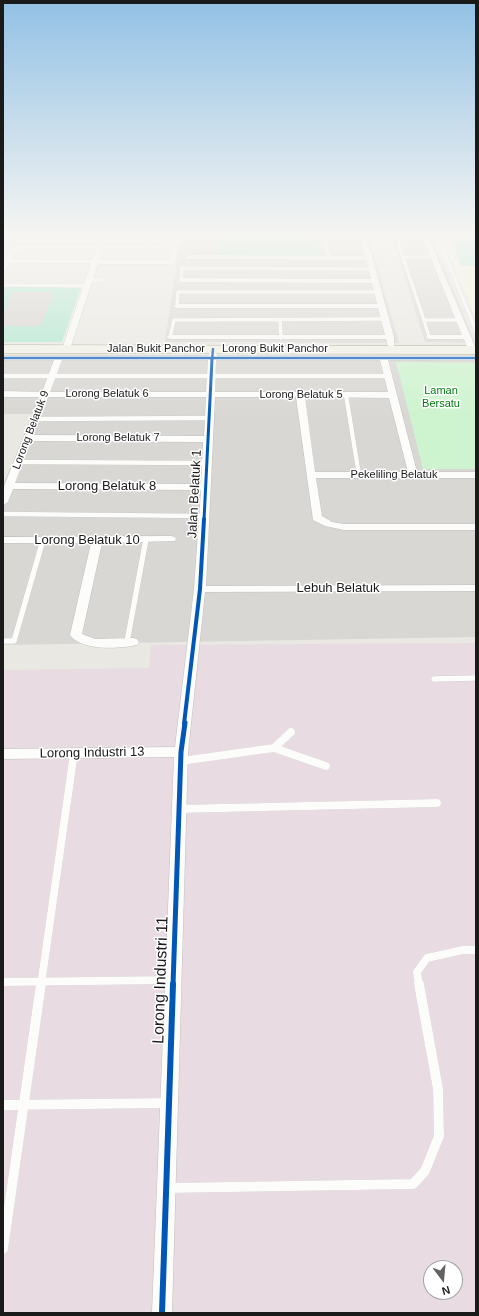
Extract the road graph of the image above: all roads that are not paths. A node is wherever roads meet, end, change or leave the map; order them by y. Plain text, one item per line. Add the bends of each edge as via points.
1 (84, 295) edge
2 (178, 295) edge
3 (379, 295) edge
4 (416, 295) edge
5 (450, 295) edge
6 (462, 295) edge
7 (177, 306) joint
8 (382, 306) junction
9 (385, 319) junction
10 (280, 320) junction
11 (424, 320) junction
12 (460, 320) junction
13 (476, 331) edge
14 (390, 337) junction
15 (467, 337) junction
16 (170, 338) joint
17 (281, 338) junction
18 (429, 338) joint
19 (3, 349) edge
20 (392, 350) junction
21 (475, 352) edge
22 (63, 354) junction
23 (213, 354) junction
24 (3, 358) edge
25 (383, 358) junction
26 (3, 376) edge
27 (52, 376) junction
28 (211, 376) junction
29 (387, 376) junction
30 (3, 394) edge
31 (45, 394) junction
32 (210, 395) junction
33 (300, 395) junction
34 (346, 395) junction
35 (392, 395) junction
36 (36, 418) junction
37 (209, 418) junction
38 (28, 438) junction
39 (208, 439) junction
40 (19, 462) junction
41 (207, 463) junction
42 (311, 475) junction
43 (359, 475) junction
44 (413, 475) junction
45 (476, 475) edge
46 (9, 486) junction
47 (205, 487) junction
48 (3, 502) edge
49 (3, 514) edge
50 (204, 516) junction
51 (476, 527) edge
52 (146, 539) junction
53 (171, 539) dead end
54 (3, 540) edge
55 (43, 540) junction
56 (97, 540) junction
57 (200, 588) junction
58 (476, 588) edge
59 (3, 641) edge
60 (130, 642) joint
61 (195, 643) joint
62 (476, 678) edge
63 (434, 679) dead end
64 (291, 732) dead end
65 (274, 748) junction
66 (74, 753) junction
67 (3, 754) edge
68 (181, 757) junction
69 (326, 766) dead end
70 (437, 803) dead end
71 (179, 809) junction
72 (476, 950) edge
73 (173, 980) junction
74 (41, 981) junction
75 (3, 982) edge
76 (169, 1103) junction
77 (3, 1105) edge
78 (24, 1105) junction
79 (166, 1188) junction
80 (3, 1250) edge
81 (162, 1313) edge

1 - 22 street, Lorong Belatuk 9
2 - 7 lane
3 - 8 street
4 - 11 lane
5 - 12 street
6 - 13 lane
7 - 8 street
8 - 9 street
9 - 10 lane
9 - 14 street
10 - 16 lane via 174,320
10 - 17 lane
11 - 12 lane
11 - 18 lane
12 - 15 street
14 - 17 street
14 - 20 street
15 - 18 street
15 - 21 street
16 - 17 street
19 - 22 main road, Jalan Bukit Panchor
20 - 21 main road, Jalan Bukit Panchor
20 - 23 main road, Jalan Bukit Panchor
21 - 25 street, Lorong Bukit Panchor
22 - 23 main road, Jalan Bukit Panchor
22 - 24 street
22 - 27 street, Lorong Belatuk 9
23 - 25 street, Lorong Bukit Panchor
23 - 28 street, Jalan Belatuk 1
25 - 29 street
26 - 27 lane
27 - 28 lane
27 - 31 street, Lorong Belatuk 9
28 - 29 lane
28 - 32 street, Jalan Belatuk 1
29 - 35 street
30 - 31 street, Lorong Belatuk 6
31 - 32 street, Lorong Belatuk 6
31 - 36 street, Lorong Belatuk 9
32 - 33 street, Lorong Belatuk 5
32 - 37 street, Jalan Belatuk 1
33 - 34 street, Lorong Belatuk 5
33 - 42 street
34 - 35 street, Lorong Belatuk 5
34 - 43 lane
35 - 44 street
36 - 37 lane
36 - 38 street, Lorong Belatuk 9
37 - 39 street, Jalan Belatuk 1
38 - 39 street, Lorong Belatuk 7
38 - 40 street, Lorong Belatuk 9
39 - 41 street, Jalan Belatuk 1
40 - 41 lane
40 - 46 street, Lorong Belatuk 9
41 - 47 street, Jalan Belatuk 1
42 - 43 street, Pekeliling Belatuk
42 - 51 street via 317,518 329,524 344,527
43 - 44 street, Pekeliling Belatuk
44 - 45 street, Pekeliling Belatuk
46 - 47 street, Lorong Belatuk 8
46 - 48 street, Lorong Belatuk 9
47 - 50 street, Jalan Belatuk 1
49 - 50 lane
50 - 57 street, Jalan Belatuk 1
52 - 53 street, Lorong Belatuk 10
52 - 56 street, Lorong Belatuk 10
52 - 60 lane
54 - 55 street, Lorong Belatuk 10
55 - 56 street, Lorong Belatuk 10
55 - 59 lane via 14,641
56 - 60 street via 76,635 82,641 94,643
57 - 58 street, Lebuh Belatuk
57 - 61 street, Jalan Belatuk 1
61 - 68 street, Lorong Industri 11
62 - 63 lane
64 - 65 lane
65 - 68 lane
65 - 69 lane
66 - 67 street, Lorong Industri 13
66 - 68 street, Lorong Industri 13
66 - 74 lane
68 - 71 street, Lorong Industri 11
70 - 71 lane
71 - 73 street, Lorong Industri 11
72 - 79 lane via 463,950 427,958 417,972 438,1089 439,1136 425,1171 413,1184
73 - 74 lane
73 - 76 street, Lorong Industri 11
74 - 75 lane
74 - 78 lane
76 - 78 lane
76 - 79 street, Lorong Industri 11
77 - 78 lane
78 - 80 lane
79 - 81 street, Lorong Industri 11

